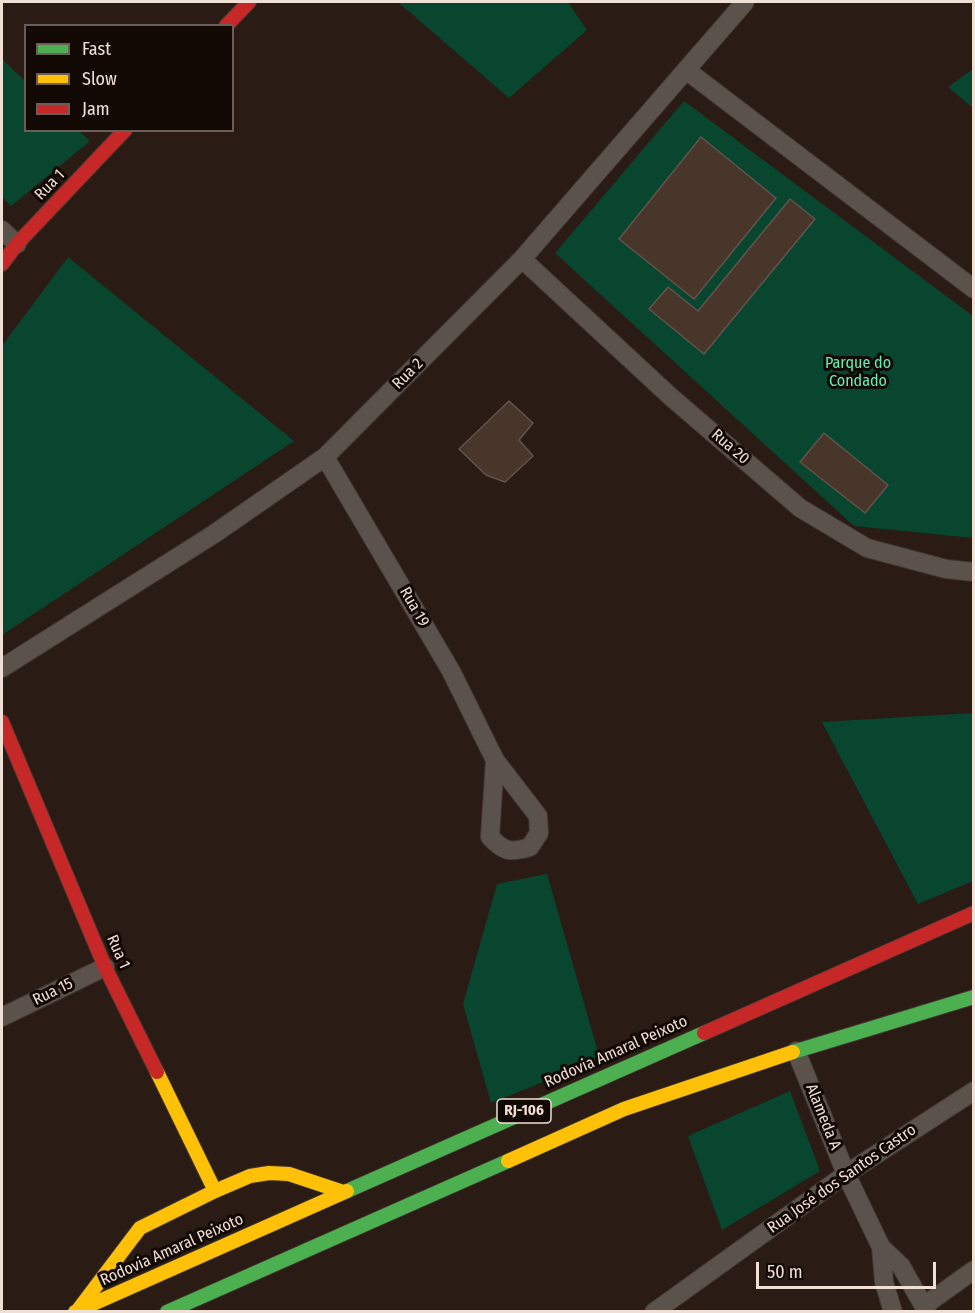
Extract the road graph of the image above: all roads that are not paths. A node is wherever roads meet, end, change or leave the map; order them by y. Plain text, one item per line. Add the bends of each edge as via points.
1 (249, 2) edge
2 (745, 2) edge
3 (228, 24) edge
4 (686, 70) junction
5 (123, 132) edge
6 (2, 230) edge
7 (17, 243) junction
8 (522, 259) junction
9 (2, 264) edge
10 (974, 289) edge
11 (325, 458) junction
12 (974, 572) edge
13 (2, 668) edge
14 (2, 722) edge
15 (10, 759) edge
16 (495, 760) junction
17 (974, 913) edge
18 (105, 968) junction
19 (974, 997) edge
20 (2, 1017) edge
21 (796, 1051) junction
22 (974, 1091) edge
23 (846, 1174) junction
24 (215, 1191) junction
25 (343, 1192) junction
26 (881, 1247) junction
27 (974, 1270) edge
28 (926, 1308) edge
29 (76, 1311) edge
30 (167, 1311) edge
31 (654, 1311) edge
32 (893, 1311) edge

1 - 3 main road
2 - 4 street, Rua 2
4 - 8 street, Rua 2
4 - 10 street
5 - 7 main road, Rua 1
6 - 7 street
7 - 9 main road, Rua 1
8 - 11 street, Rua 2
8 - 12 street, Rua 20 via 671,397 800,508 867,548 946,569
11 - 13 street, Rua 2 via 214,534
11 - 16 street, Rua 19 via 445,661
14 - 15 main road, Rua 1
15 - 18 main road, Rua 1
16 - 16 street, Rua 19 via 538,816 539,833 530,847 512,852 501,849 490,837
17 - 25 main road, Rodovia Amaral Peixoto / RJ-106
18 - 20 street, Rua 15
18 - 24 main road, Rua 1
19 - 21 main road, RJ-106
21 - 23 street, Alameda A
21 - 30 main road, RJ-106 via 624,1109
22 - 23 street, Rua José dos Santos Castro
23 - 26 street, Alameda A
23 - 31 street, Rua José dos Santos Castro
24 - 25 main road via 250,1176 269,1173 295,1175
24 - 29 main road via 140,1228
25 - 29 main road, Rodovia Amaral Peixoto / RJ-106
26 - 28 street, Alameda A via 901,1266
26 - 32 street, Alameda A via 884,1282
27 - 28 street

